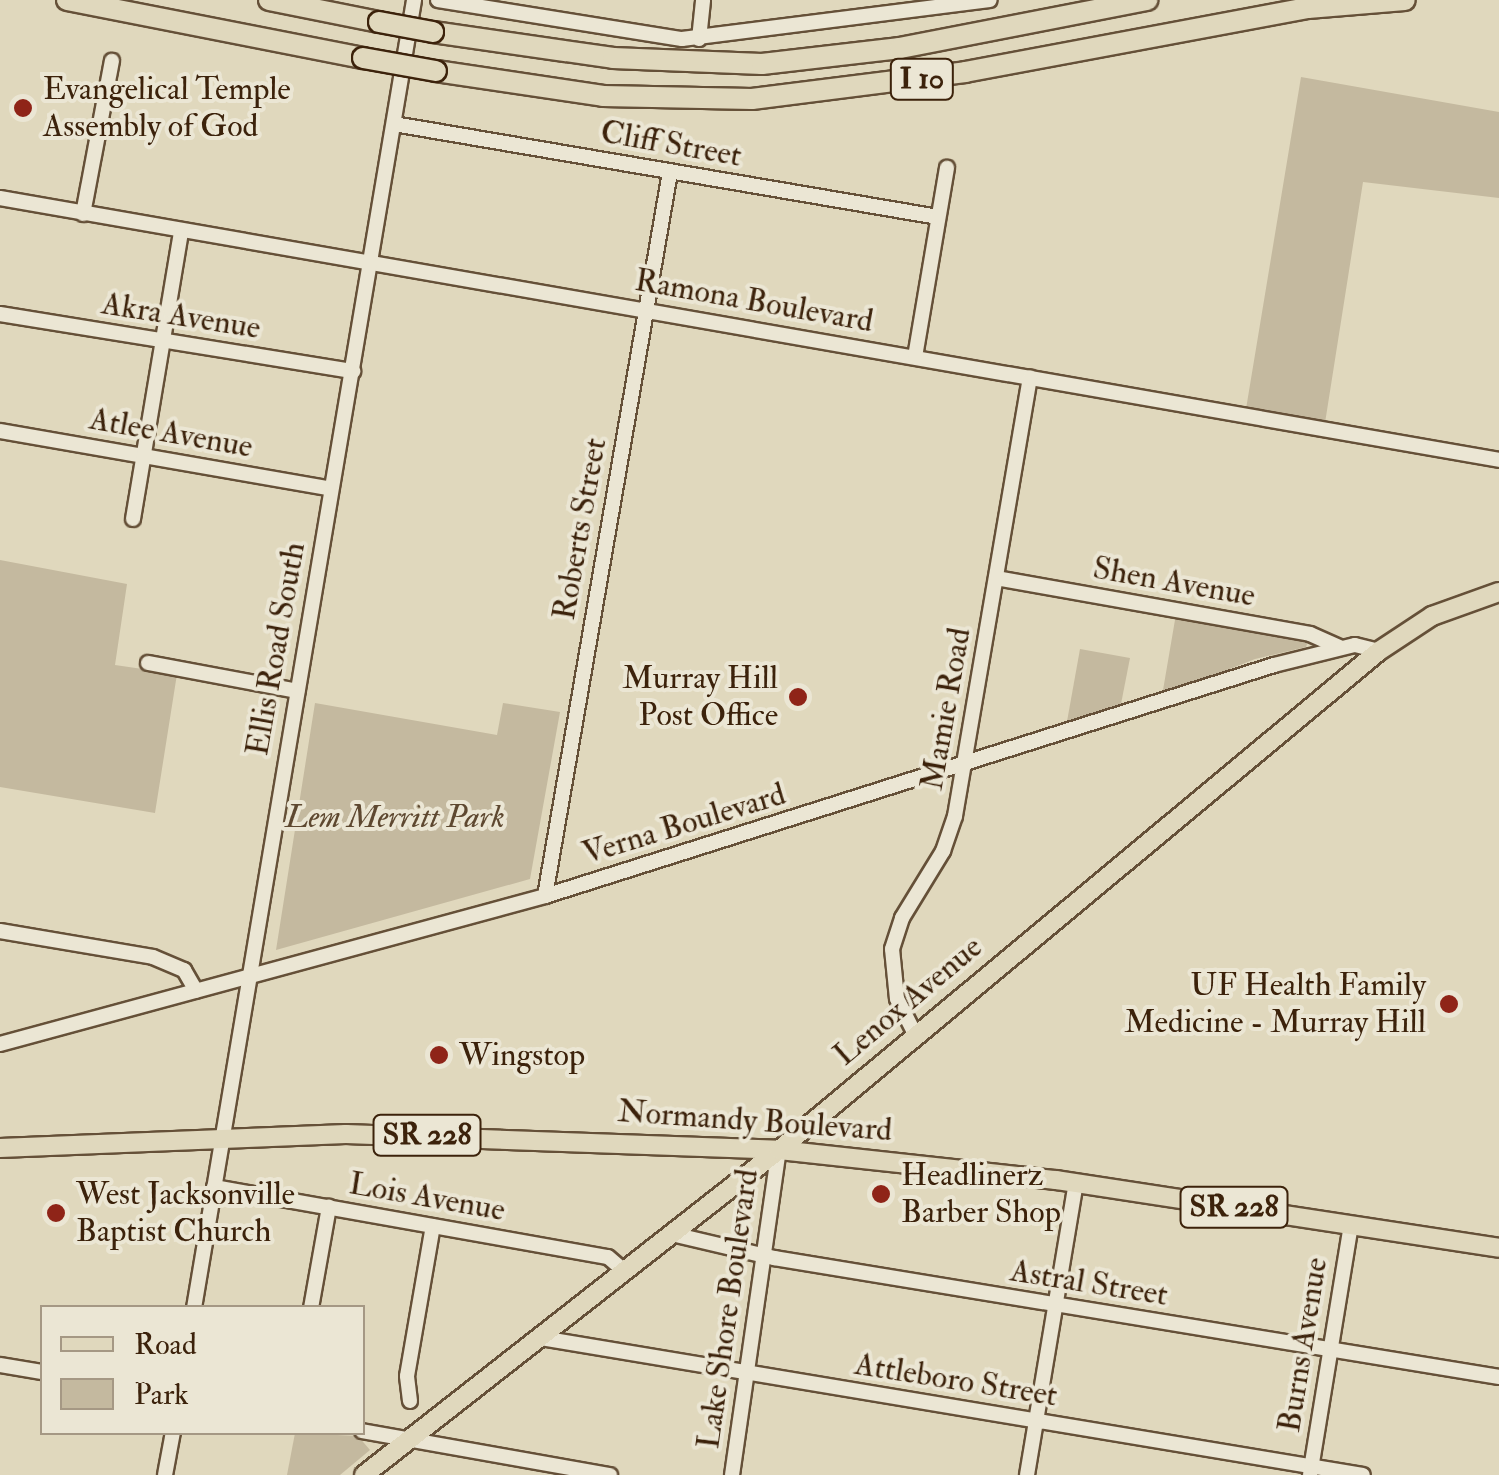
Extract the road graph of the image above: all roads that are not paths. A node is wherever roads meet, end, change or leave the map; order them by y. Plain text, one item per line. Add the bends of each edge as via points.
1 (67, 0) edge
2 (269, 0) edge
3 (414, 0) edge
4 (438, 0) edge
5 (703, 0) edge
6 (990, 0) edge
7 (1147, 0) edge
8 (1405, 0) edge
9 (699, 39) junction
10 (112, 60) dead end
11 (394, 124) junction
12 (948, 168) dead end
13 (670, 172) junction
14 (0, 198) edge
15 (82, 214) junction
16 (938, 217) junction
17 (182, 231) junction
18 (371, 264) junction
19 (646, 310) junction
20 (0, 314) edge
21 (162, 342) junction
22 (915, 356) junction
23 (353, 372) junction
24 (1030, 377) junction
25 (0, 431) edge
26 (142, 455) junction
27 (1499, 460) edge
28 (332, 489) junction
29 (133, 519) dead end
30 (996, 578) junction
31 (1499, 592) edge
32 (1340, 647) junction
33 (1379, 651) junction
34 (148, 663) dead end
35 (297, 691) junction
36 (963, 765) junction
37 (545, 896) junction
38 (0, 932) edge
39 (246, 978) junction
40 (196, 991) junction
41 (916, 1034) junction
42 (0, 1044) edge
43 (221, 1137) junction
44 (0, 1148) edge
45 (779, 1150) junction
46 (1076, 1182) junction
47 (214, 1187) junction
48 (329, 1207) junction
49 (1351, 1224) junction
50 (433, 1226) junction
51 (672, 1234) junction
52 (1499, 1248) edge
53 (764, 1254) junction
54 (625, 1272) junction
55 (194, 1305) edge
56 (312, 1305) edge
57 (1055, 1305) junction
58 (541, 1338) junction
59 (1331, 1350) junction
60 (0, 1365) edge
61 (40, 1372) edge
62 (746, 1374) junction
63 (1499, 1377) edge
64 (410, 1401) dead end
65 (1036, 1422) junction
66 (365, 1432) edge
67 (172, 1435) edge
68 (408, 1441) junction
69 (524, 1468) edge
70 (1311, 1471) edge
71 (165, 1475) edge
72 (364, 1475) edge
73 (610, 1475) edge
74 (732, 1475) edge
75 (1027, 1475) edge
76 (1363, 1475) edge

1 - 8 highway, I 10, bridge via 602,96 752,99 964,72 1308,8
2 - 7 highway, I 10, bridge via 613,58 762,64 900,48
3 - 11 street, Ellis Road South
4 - 9 street
5 - 9 street
6 - 9 street
10 - 15 street
11 - 13 street, Cliff Street
11 - 18 street, Ellis Road South
12 - 16 street
13 - 16 street, Cliff Street
13 - 19 street, Roberts Street
14 - 15 street, Ramona Boulevard
15 - 17 street, Ramona Boulevard
16 - 22 street
17 - 18 street, Ramona Boulevard
17 - 21 street
18 - 19 street, Ramona Boulevard
18 - 23 street, Ellis Road South
19 - 22 street, Ramona Boulevard
19 - 37 street, Roberts Street
20 - 21 street, Akra Avenue
21 - 23 street, Akra Avenue
21 - 26 street
22 - 24 street, Ramona Boulevard
23 - 28 street, Ellis Road South
24 - 27 street, Ramona Boulevard
24 - 30 street, Mamie Road
25 - 26 street, Atlee Avenue
26 - 28 street, Atlee Avenue
26 - 29 street
28 - 35 street, Ellis Road South
30 - 32 street, Shen Avenue via 1310,634
30 - 36 street, Mamie Road
31 - 33 main road, Lenox Avenue via 1432,616
32 - 33 street, Verna Boulevard
32 - 36 street, Verna Boulevard
33 - 41 main road, Lenox Avenue
34 - 35 street
35 - 39 street, Ellis Road South
36 - 37 street, Verna Boulevard
36 - 41 street, Mamie Road via 943,851 902,918 892,949 896,999
37 - 39 street, Verna Boulevard
38 - 40 street via 153,957 184,970
39 - 40 street, Verna Boulevard
39 - 43 street, Ellis Road South
40 - 42 street, Verna Boulevard
41 - 45 main road, Lenox Avenue
43 - 44 main road, Normandy Boulevard / SR 228
43 - 45 main road, Normandy Boulevard / SR 228 via 413,1135
43 - 47 street, Ellis Road South
45 - 46 main road, Normandy Boulevard / SR 228
45 - 51 main road, Lenox Avenue
45 - 53 street, Lake Shore Boulevard
46 - 49 main road, Normandy Boulevard / SR 228
46 - 57 street
47 - 48 street, Lois Avenue
47 - 55 street, Ellis Road South
48 - 50 street, Lois Avenue
48 - 56 street
49 - 52 main road, Normandy Boulevard / SR 228
49 - 59 street, Burns Avenue
50 - 54 street, Lois Avenue via 608,1257
50 - 64 street via 407,1376
51 - 53 street, Astral Street
51 - 54 main road, Lenox Avenue
53 - 57 street, Astral Street
53 - 62 street, Lake Shore Boulevard
54 - 58 main road, Lenox Avenue
57 - 59 street, Astral Street
57 - 65 street
58 - 62 street, Attleboro Street
58 - 68 main road, Lenox Avenue
59 - 63 street, Astral Street
59 - 70 street, Burns Avenue
60 - 61 street
62 - 65 street, Attleboro Street
62 - 74 street, Lake Shore Boulevard
65 - 70 street, Attleboro Street
65 - 75 street
66 - 68 street
67 - 71 street
68 - 69 street
68 - 72 main road, Lenox Avenue
69 - 73 street
70 - 76 street, Attleboro Street

